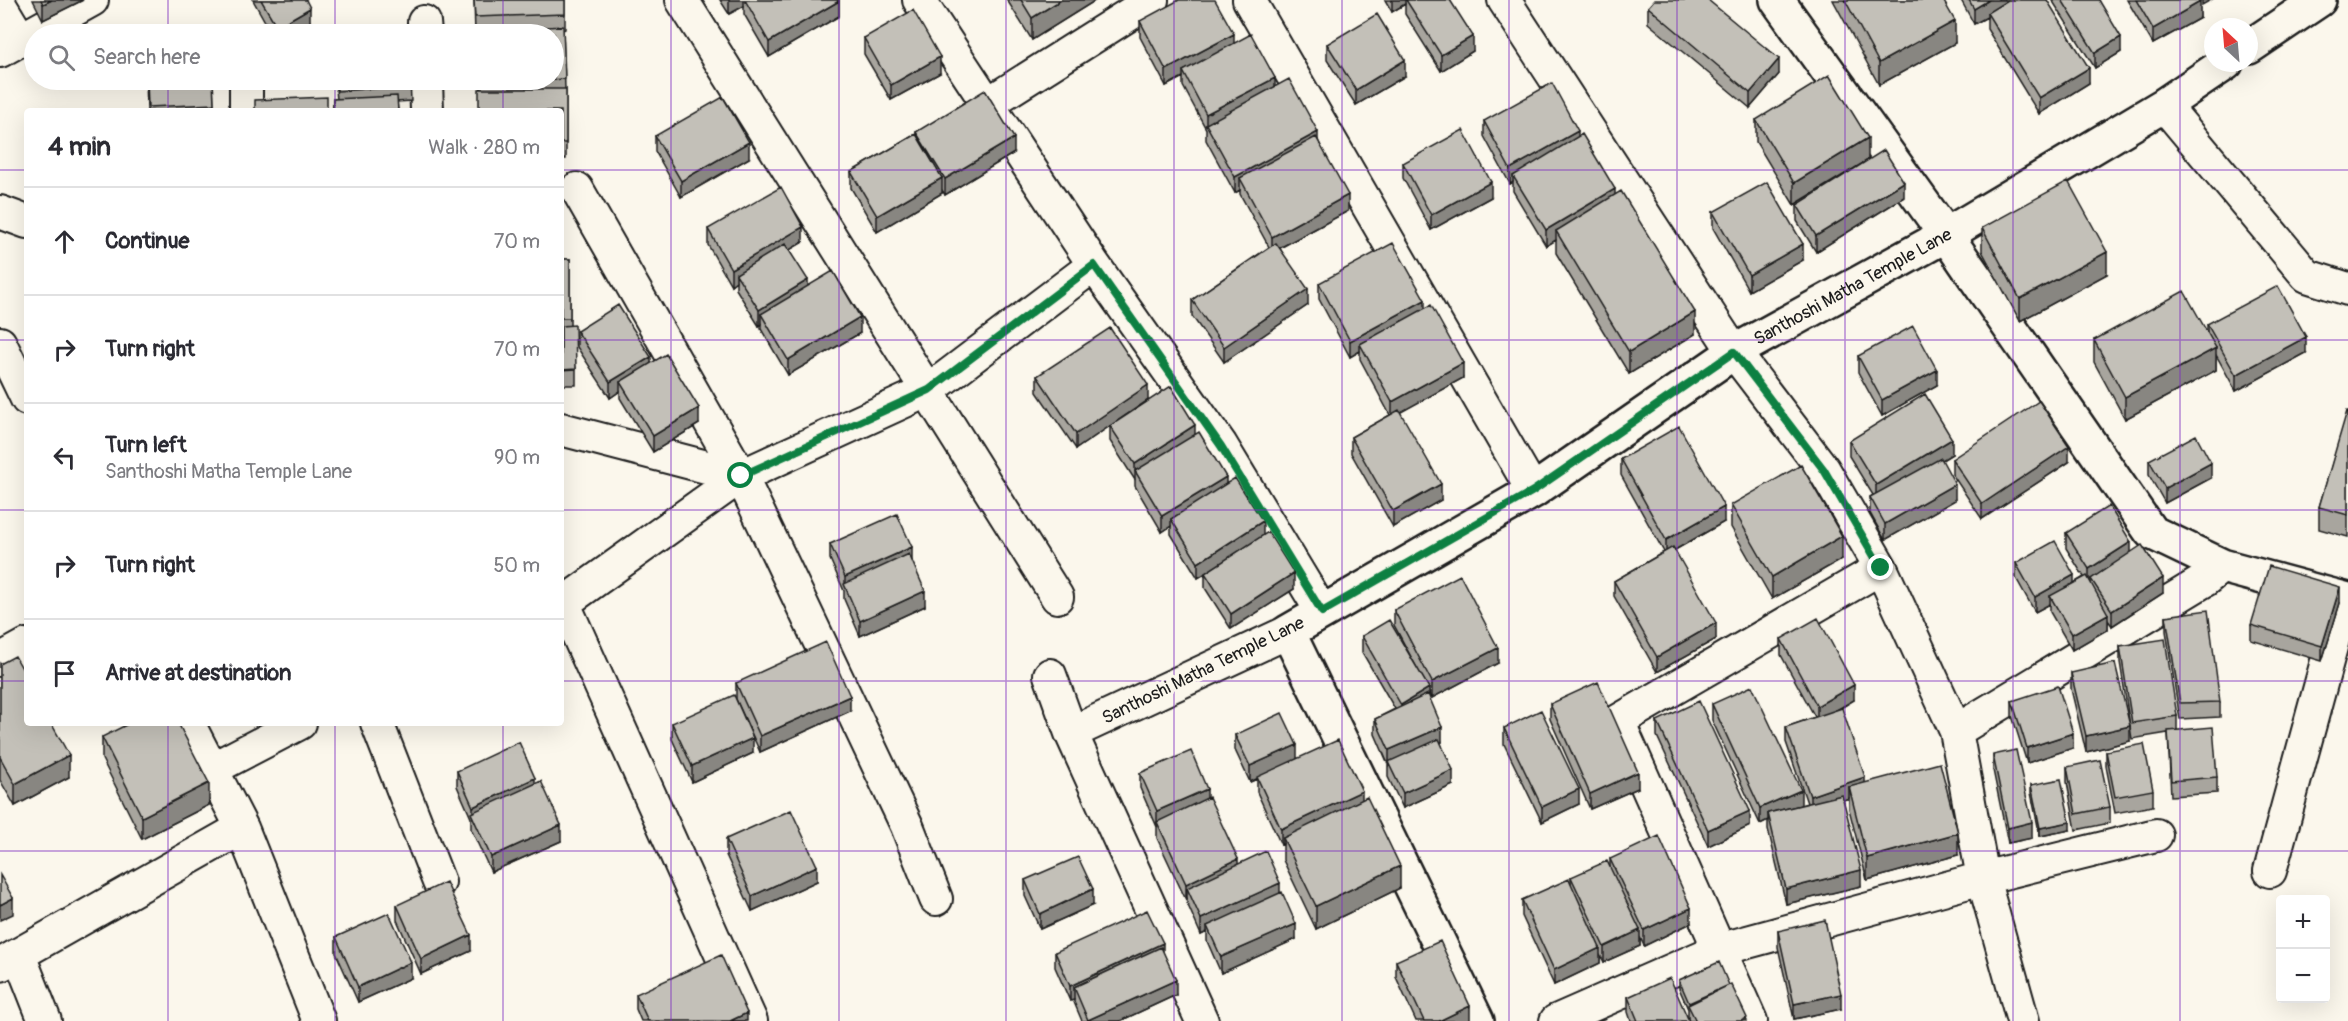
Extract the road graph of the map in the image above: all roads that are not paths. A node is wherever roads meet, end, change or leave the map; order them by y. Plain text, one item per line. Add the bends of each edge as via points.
1 (92, 0) edge
2 (682, 0) edge
3 (919, 0) edge
4 (1152, 0) edge
5 (1249, 0) edge
6 (1504, 0) edge
7 (2319, 0) edge
8 (1783, 2) edge
9 (0, 4) edge
10 (50, 24) edge
11 (2258, 41) edge
12 (11, 46) edge
13 (2213, 72) edge
14 (246, 90) edge
15 (426, 90) edge
16 (989, 103) junction
17 (2164, 105) junction
18 (246, 108) edge
19 (427, 108) edge
20 (577, 189) dead end
21 (0, 212) edge
22 (24, 221) edge
23 (1946, 235) junction
24 (1094, 265) junction
25 (2348, 289) edge
26 (0, 343) edge
27 (1734, 352) junction
28 (929, 390) junction
29 (24, 393) edge
30 (564, 430) edge
31 (741, 476) junction
32 (1533, 491) junction
33 (2222, 566) junction
34 (1881, 568) junction
35 (1057, 597) dead end
36 (2346, 600) edge
37 (564, 603) edge
38 (564, 606) edge
39 (1322, 612) junction
40 (1288, 632) junction
41 (24, 647) edge
42 (0, 660) edge
43 (1050, 675) dead end
44 (190, 726) edge
45 (294, 726) edge
46 (379, 726) edge
47 (1956, 731) junction
48 (1071, 733) junction
49 (212, 769) junction
50 (242, 828) junction
51 (2156, 835) dead end
52 (2270, 871) dead end
53 (1983, 878) junction
54 (439, 882) edge
55 (936, 899) dead end
56 (1719, 950) junction
57 (9, 960) edge
58 (45, 1021) edge
59 (319, 1021) edge
60 (751, 1021) edge
61 (1202, 1021) edge
62 (1478, 1021) edge
63 (1556, 1021) edge
64 (1750, 1021) edge
65 (2024, 1021) edge

1 - 10 street
2 - 28 street
3 - 16 street
4 - 16 street
5 - 32 street
6 - 27 street
7 - 11 street
8 - 23 street
9 - 12 street
13 - 17 street, Santhoshi Matha Temple Lane
14 - 18 street
15 - 19 street
16 - 24 street
17 - 23 street, Santhoshi Matha Temple Lane
17 - 25 street via 2307,276
20 - 31 street
21 - 22 street
23 - 27 street, Santhoshi Matha Temple Lane
23 - 33 street via 2151,532
24 - 28 street
24 - 39 street via 1221,446
26 - 29 street
27 - 32 street, Santhoshi Matha Temple Lane
27 - 34 street via 1824,470
28 - 31 street
28 - 35 street
30 - 31 street
31 - 37 street
31 - 55 street via 907,826
32 - 39 street, Santhoshi Matha Temple Lane
33 - 36 street
33 - 47 street
34 - 47 street
34 - 56 street via 1617,721
36 - 52 street
38 - 60 street
39 - 40 street, Santhoshi Matha Temple Lane
40 - 48 street, Santhoshi Matha Temple Lane
40 - 62 street
41 - 42 street
43 - 48 street
44 - 49 street
45 - 49 street
46 - 54 street
47 - 53 street
48 - 61 street
49 - 50 street
50 - 57 street
50 - 59 street
51 - 53 street
53 - 56 street
53 - 65 street
56 - 63 street
56 - 64 street
57 - 58 street

